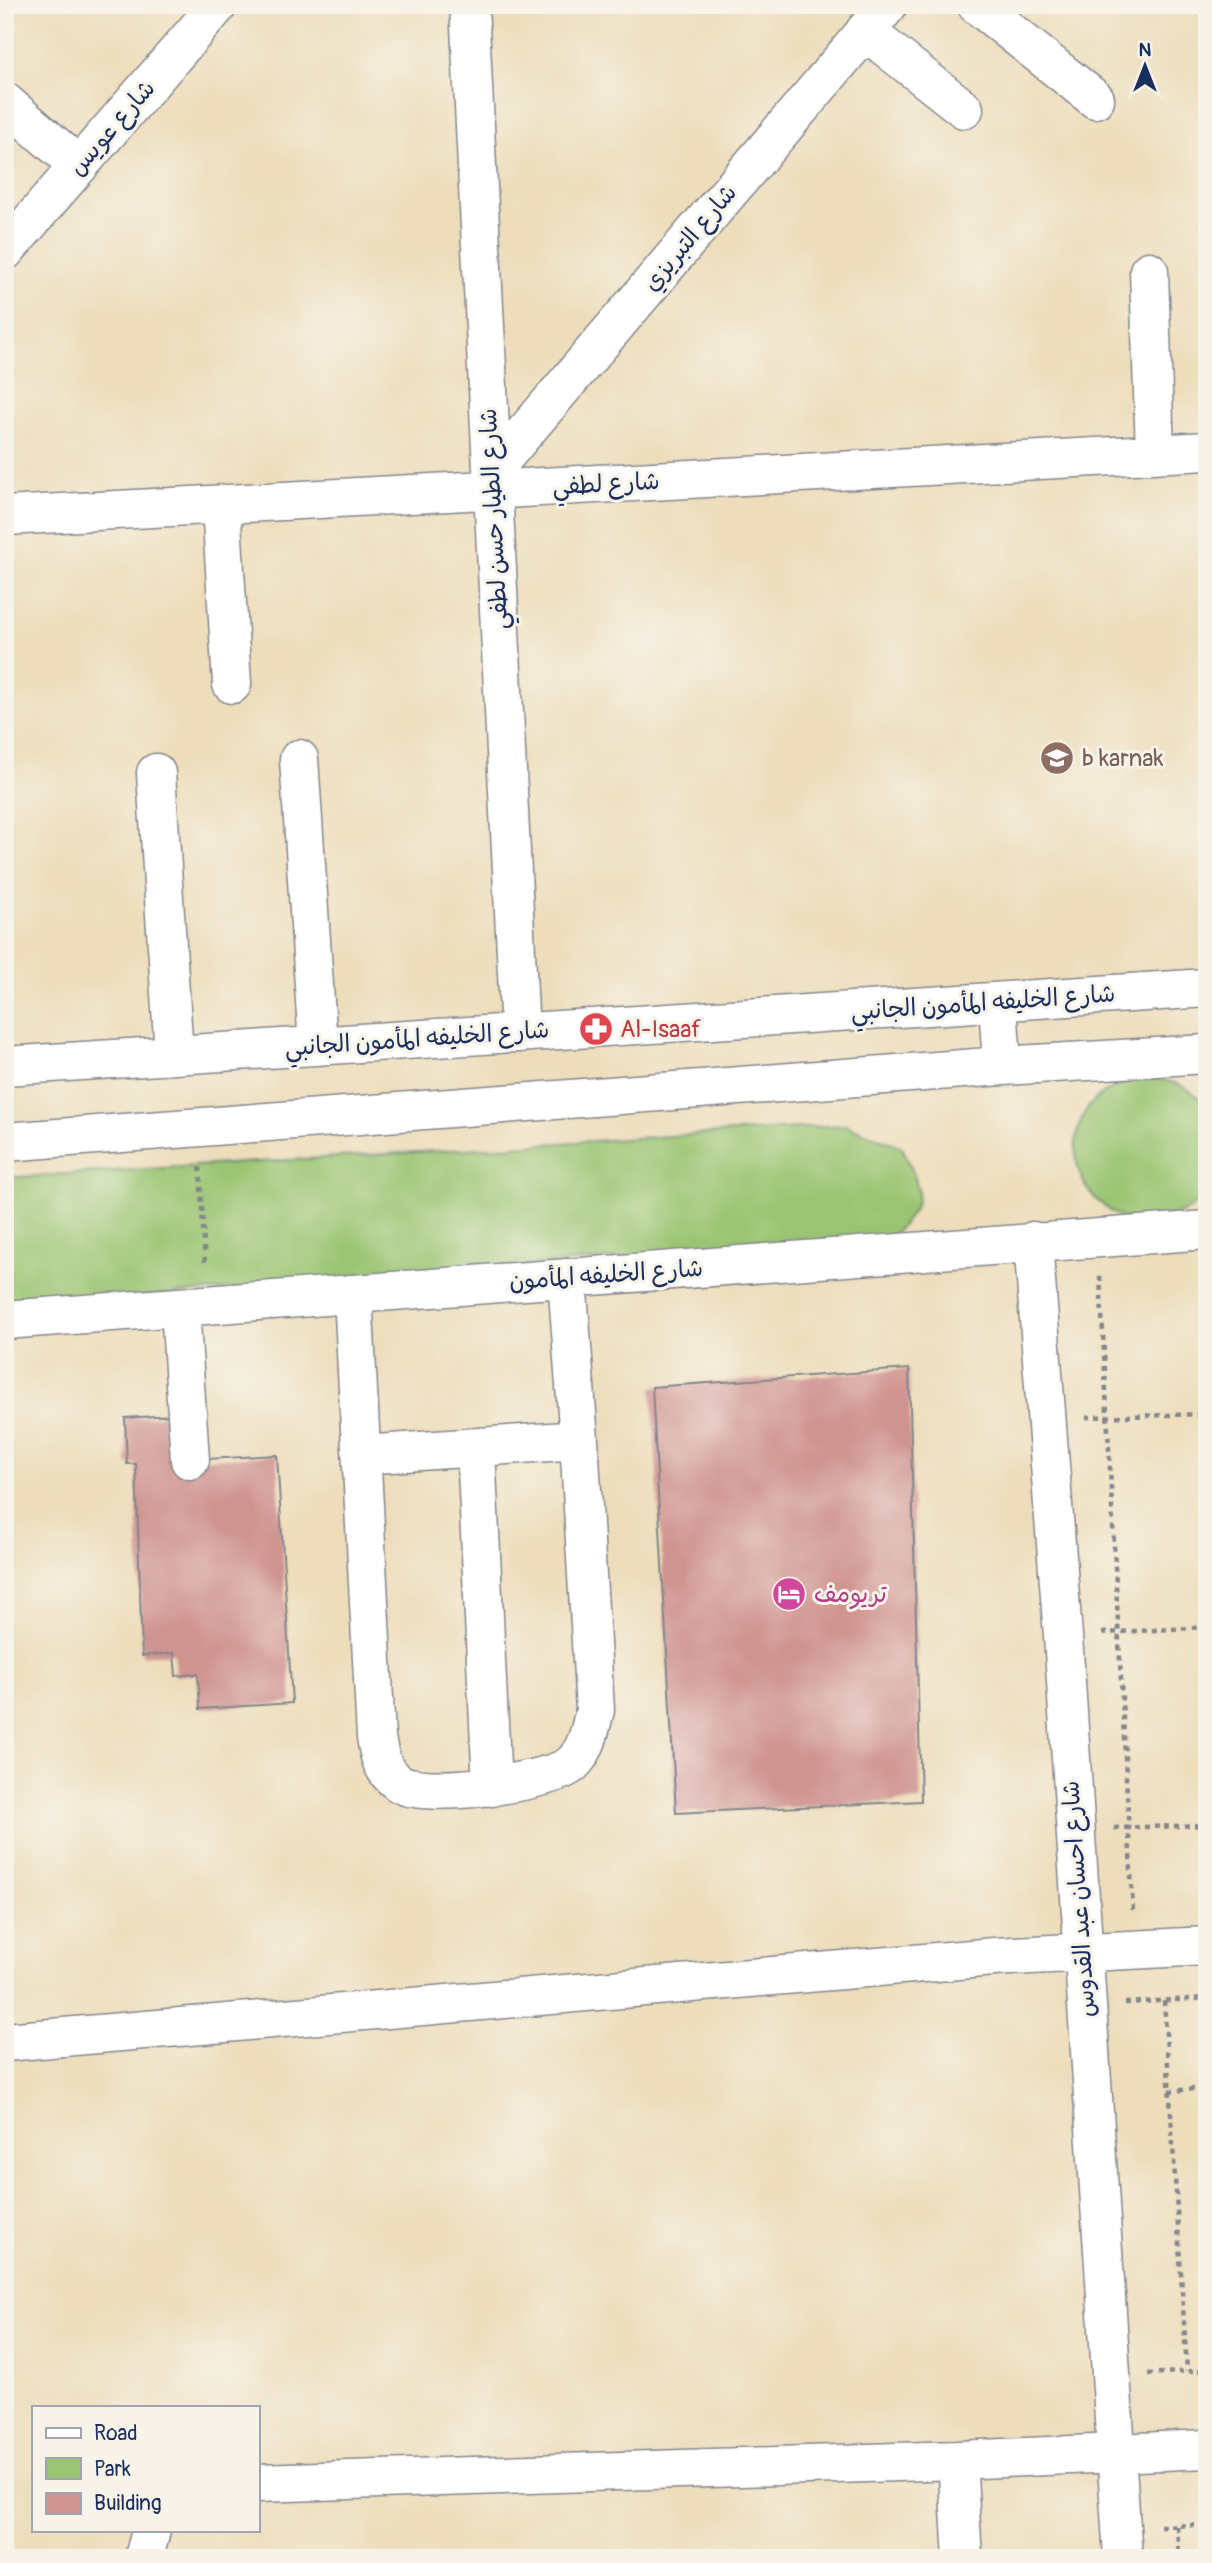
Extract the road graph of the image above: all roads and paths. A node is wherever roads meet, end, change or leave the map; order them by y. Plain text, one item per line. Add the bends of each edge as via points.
1 (218, 5) edge
2 (469, 5) edge
3 (977, 5) edge
4 (876, 18) edge
5 (1095, 99) dead end
6 (5, 102) edge
7 (964, 108) dead end
8 (79, 166) junction
9 (5, 251) edge
10 (1149, 271) dead end
11 (1207, 452) edge
12 (1155, 454) junction
13 (492, 480) junction
14 (221, 505) junction
15 (5, 516) edge
16 (232, 684) dead end
17 (299, 759) dead end
18 (156, 773) dead end
19 (1207, 988) edge
20 (998, 1002) junction
21 (520, 1033) junction
22 (318, 1046) junction
23 (1207, 1054) edge
24 (174, 1055) junction
25 (5, 1066) edge
26 (1002, 1066) junction
27 (198, 1127) junction
28 (5, 1142) edge
29 (1207, 1230) edge
30 (1098, 1237) junction
31 (1032, 1241) junction
32 (566, 1278) junction
33 (353, 1294) junction
34 (194, 1307) junction
35 (5, 1320) edge
36 (1207, 1414) edge
37 (1107, 1416) junction
38 (1046, 1418) junction
39 (579, 1440) junction
40 (476, 1448) junction
41 (362, 1454) junction
42 (190, 1460) dead end
43 (1207, 1627) edge
44 (1119, 1632) junction
45 (1063, 1636) junction
46 (492, 1787) junction
47 (1207, 1825) edge
48 (1129, 1828) junction
49 (1075, 1830) junction
50 (1134, 1922) dead end
51 (1207, 1945) edge
52 (1083, 1953) junction
53 (1207, 1998) edge
54 (1164, 2001) junction
55 (1086, 2006) junction
56 (5, 2042) edge
57 (1207, 2088) edge
58 (1170, 2091) junction
59 (1207, 2370) edge
60 (1186, 2371) junction
61 (1111, 2376) junction
62 (1207, 2449) edge
63 (1116, 2453) junction
64 (957, 2460) junction
65 (259, 2483) edge
66 (1177, 2526) dead end
67 (150, 2532) edge
68 (144, 2558) edge
69 (963, 2558) edge
70 (1123, 2558) edge
71 (1180, 2558) edge

1 - 8 street, شارع عويس
2 - 13 street, شارع الطيار حسن لطفي
3 - 5 street
4 - 7 street
4 - 13 street, شارع التبريزي
6 - 8 street
8 - 9 street, شارع عويس
10 - 12 street
11 - 12 street, شارع لطفي
12 - 13 street, شارع لطفي
13 - 14 street, شارع لطفي
13 - 21 street, شارع الطيار حسن لطفي
14 - 15 street, شارع لطفي
14 - 16 street
17 - 22 street
18 - 24 street
19 - 20 street, شارع الخليفه المأمون الجانبي
20 - 21 street, شارع الخليفه المأمون الجانبي
20 - 26 street
21 - 22 street, شارع الخليفه المأمون الجانبي
22 - 24 street, شارع الخليفه المأمون الجانبي
23 - 26 street
24 - 25 street, شارع الخليفه المأمون الجانبي
26 - 27 street
27 - 28 street
27 - 34 path
29 - 30 street, شارع الخليفه المأمون
30 - 31 street, شارع الخليفه المأمون
30 - 37 path
31 - 32 street, شارع الخليفه المأمون
31 - 38 street, شارع احسان عبد القدوس
32 - 33 street, شارع الخليفه المأمون
32 - 39 street
33 - 34 street, شارع الخليفه المأمون
33 - 41 street
34 - 35 street, شارع الخليفه المأمون
34 - 42 street
36 - 37 path
37 - 38 path
37 - 44 path
38 - 45 street, شارع احسان عبد القدوس
39 - 40 street
39 - 46 street via 595,1710 587,1742 575,1762 561,1772
40 - 41 street
40 - 46 street
41 - 46 street via 380,1762 400,1784 416,1789
43 - 44 path
44 - 45 path
44 - 48 path
45 - 49 street, شارع احسان عبد القدوس
47 - 48 path
48 - 49 path
48 - 50 path
49 - 52 street, شارع احسان عبد القدوس
51 - 52 street
52 - 55 street, شارع احسان عبد القدوس
52 - 56 street
53 - 54 path
54 - 55 path
54 - 58 path
55 - 61 street, شارع احسان عبد القدوس
57 - 58 path
58 - 60 path
59 - 60 path
60 - 61 path
61 - 63 street, شارع احسان عبد القدوس
62 - 63 street
63 - 64 street
63 - 70 street, شارع احسان عبد القدوس
64 - 65 street
64 - 69 street
66 - 71 path
67 - 68 street

